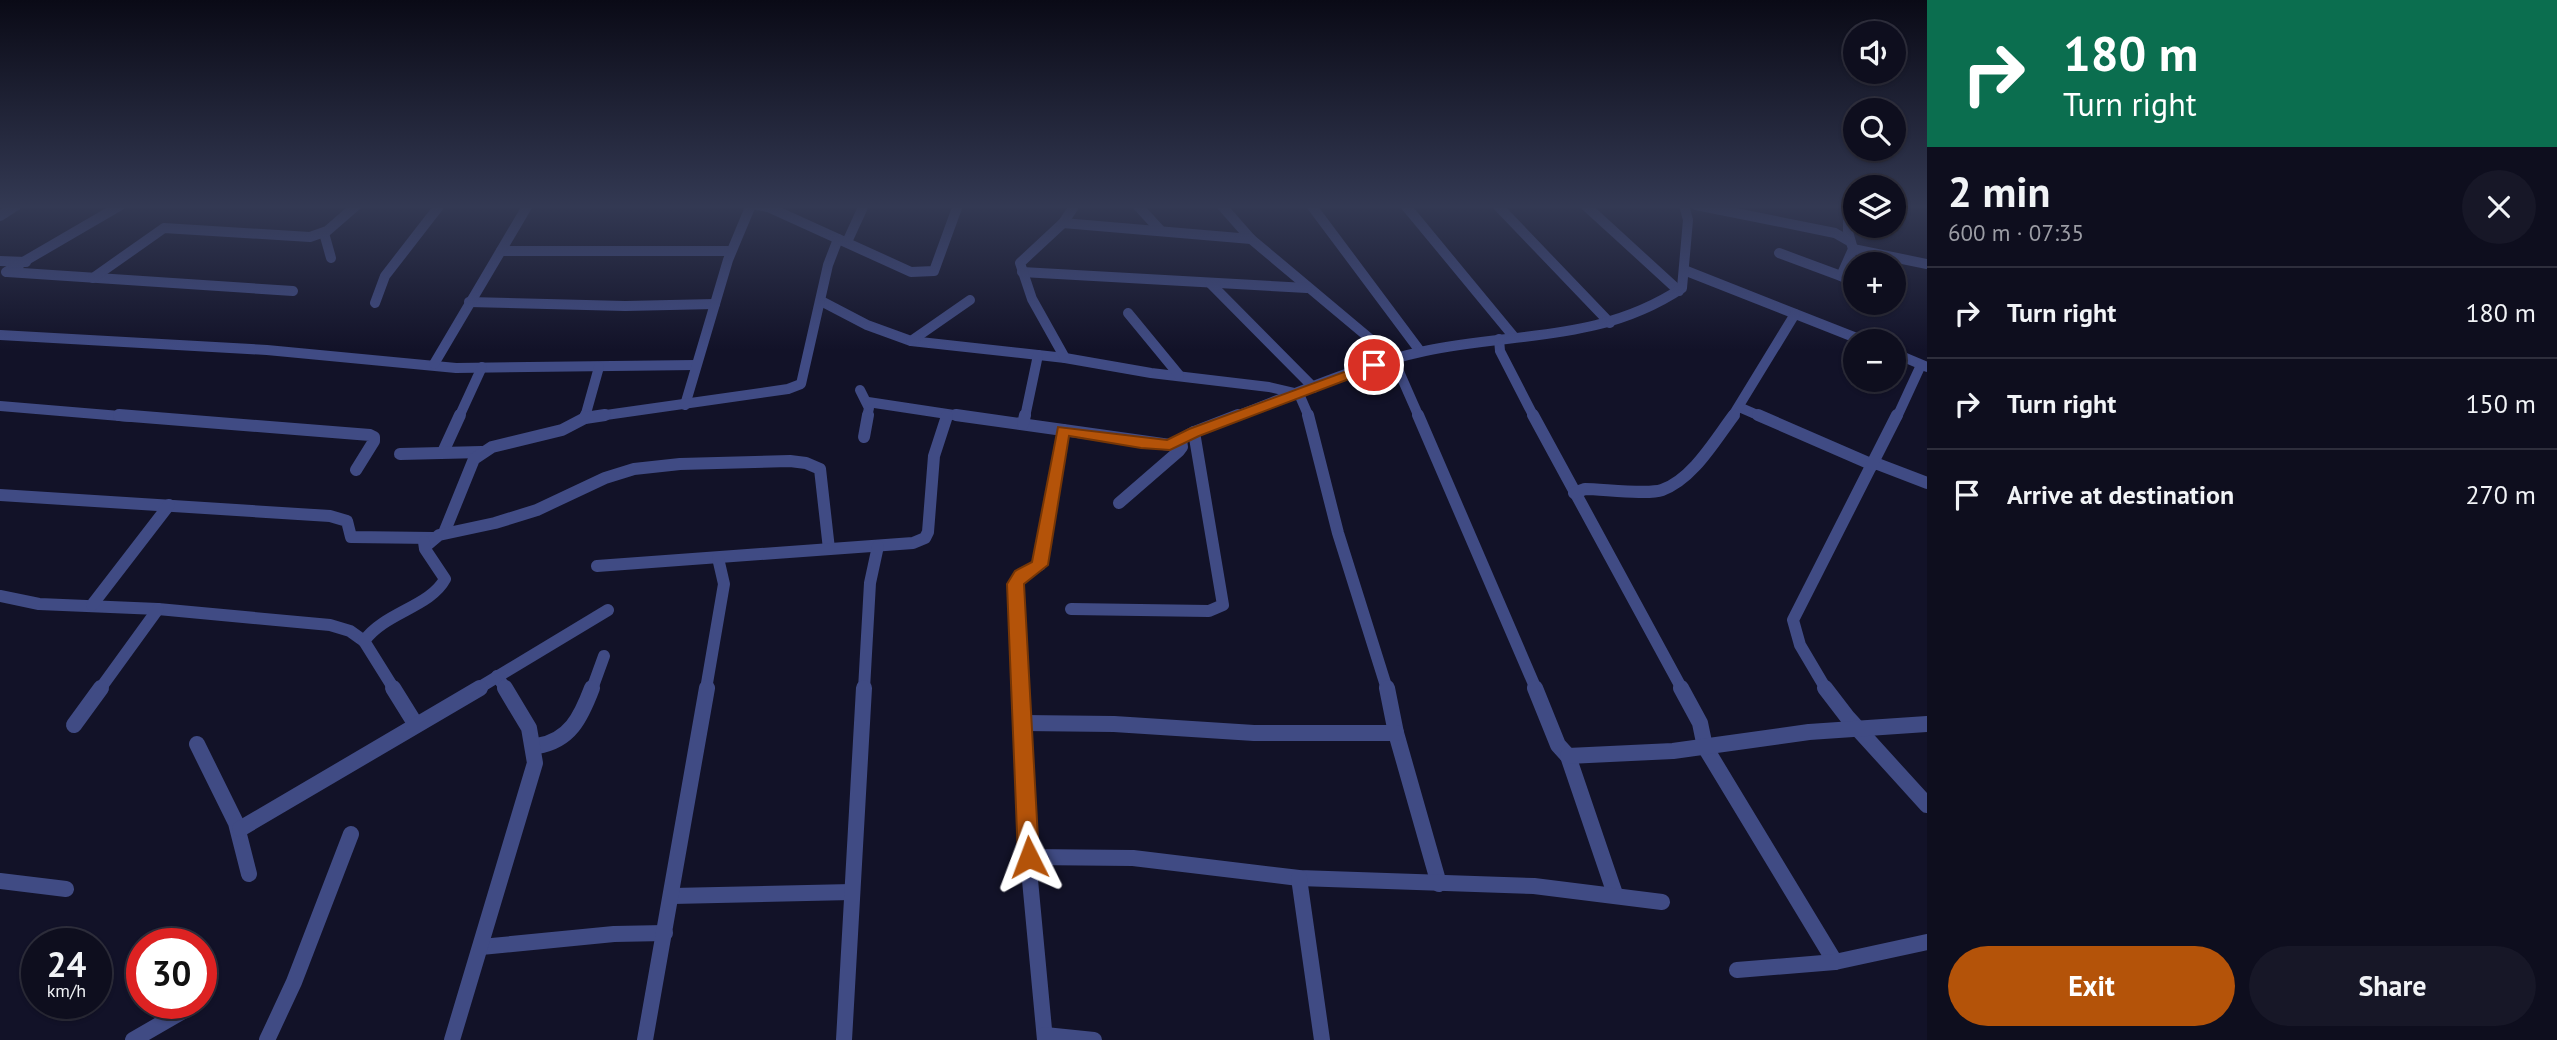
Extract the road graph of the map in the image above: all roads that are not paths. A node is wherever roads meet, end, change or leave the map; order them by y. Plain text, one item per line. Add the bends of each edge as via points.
1 (40, 254) edge
2 (126, 254) edge
3 (330, 254) edge
4 (402, 254) edge
5 (498, 254) edge
6 (730, 254) edge
7 (835, 254) edge
8 (872, 254) edge
9 (941, 254) edge
10 (1030, 254) edge
11 (1268, 254) edge
12 (1347, 254) edge
13 (1445, 254) edge
14 (1543, 254) edge
15 (1638, 254) edge
16 (1683, 254) edge
17 (1780, 254) edge
18 (1847, 254) edge
19 (1893, 254) edge
20 (331, 258) dead end
21 (0, 261) edge
22 (26, 262) junction
23 (1927, 264) edge
24 (1684, 271) junction
25 (1022, 272) junction
26 (3, 274) edge
27 (1841, 276) joint
28 (93, 278) junction
29 (1210, 283) junction
30 (1307, 288) junction
31 (293, 290) dead end
32 (1679, 291) junction
33 (970, 300) dead end
34 (821, 301) junction
35 (469, 302) junction
36 (375, 303) dead end
37 (715, 304) junction
38 (1128, 313) dead end
39 (1795, 314) junction
40 (1610, 323) junction
41 (1843, 333) edge
42 (0, 335) edge
43 (13, 336) junction
44 (1514, 337) junction
45 (911, 341) junction
46 (1499, 345) junction
47 (0, 346) edge
48 (1420, 352) junction
49 (1038, 355) junction
50 (1065, 358) junction
51 (1394, 358) junction
52 (1906, 358) edge
53 (434, 364) junction
54 (696, 365) junction
55 (1924, 366) edge
56 (482, 367) junction
57 (598, 367) junction
58 (1179, 375) junction
59 (1314, 388) junction
60 (860, 390) dead end
61 (1299, 394) junction
62 (868, 402) junction
63 (685, 405) junction
64 (0, 406) edge
65 (1739, 407) junction
66 (947, 416) junction
67 (585, 418) junction
68 (1023, 424) junction
69 (1063, 430) junction
70 (1194, 432) junction
71 (864, 438) dead end
72 (1181, 440) junction
73 (443, 452) junction
74 (482, 452) junction
75 (400, 454) dead end
76 (1874, 464) junction
77 (356, 470) dead end
78 (1927, 483) edge
79 (1575, 487) junction
80 (0, 495) edge
81 (1119, 503) dead end
82 (169, 505) junction
83 (431, 539) junction
84 (878, 546) junction
85 (829, 549) junction
86 (718, 558) junction
87 (597, 566) dead end
88 (0, 596) edge
89 (92, 605) junction
90 (1071, 609) dead end
91 (158, 610) junction
92 (608, 610) dead end
93 (364, 641) junction
94 (604, 656) dead end
95 (497, 676) junction
96 (1023, 723) junction
97 (1927, 724) edge
98 (75, 725) dead end
99 (416, 725) junction
100 (1859, 727) junction
101 (1396, 733) junction
102 (197, 744) dead end
103 (537, 746) junction
104 (1704, 747) junction
105 (1568, 756) junction
106 (1927, 805) edge
107 (240, 829) junction
108 (351, 834) dead end
109 (1029, 857) junction
110 (249, 874) dead end
111 (1299, 878) junction
112 (0, 881) edge
113 (1439, 884) junction
114 (66, 889) dead end
115 (852, 892) junction
116 (1615, 894) junction
117 (672, 896) junction
118 (1662, 902) dead end
119 (665, 933) junction
120 (1927, 942) edge
121 (481, 947) junction
122 (1835, 962) junction
123 (1737, 970) dead end
124 (169, 1019) edge
125 (1045, 1037) edge
126 (133, 1040) edge
127 (267, 1040) edge
128 (453, 1040) edge
129 (645, 1040) edge
130 (844, 1040) edge
131 (1094, 1040) edge
132 (1322, 1040) edge

1 - 22 street
2 - 28 street
3 - 20 street
4 - 36 street via 385,276
5 - 35 street
6 - 37 street
7 - 34 street
8 - 9 street via 911,272 929,272 934,271
10 - 25 street via 1020,263
11 - 30 street
12 - 48 street
13 - 44 street
14 - 40 street
15 - 32 street
16 - 24 street
17 - 27 street
18 - 27 street
19 - 23 street
21 - 22 street
22 - 26 street
24 - 32 street
24 - 39 street
25 - 29 street
25 - 50 street
26 - 28 street
28 - 31 street
29 - 30 street
29 - 59 street
30 - 51 street
32 - 40 street via 1647,310
33 - 45 street
34 - 45 street
34 - 63 street via 801,384
35 - 37 street
35 - 53 street
37 - 54 street
38 - 58 street
39 - 41 street
39 - 65 street via 1776,353
40 - 44 street
42 - 43 street
43 - 47 street
43 - 53 street
44 - 46 street
45 - 49 street
46 - 48 street via 1483,341
46 - 79 street
48 - 51 street
49 - 50 street
49 - 68 street
50 - 58 street
51 - 59 street
51 - 105 street via 1558,745
52 - 55 street
53 - 56 street
54 - 57 street
54 - 63 street
55 - 76 street
56 - 57 street
56 - 73 street
57 - 67 street
58 - 61 street
59 - 61 street
60 - 62 street
61 - 70 street
61 - 101 street via 1310,418 1338,533 1384,673
62 - 66 street
62 - 71 street
63 - 67 street
64 - 77 street via 374,437
65 - 76 street
65 - 79 street via 1670,489
66 - 68 street
66 - 84 street via 939,433 925,538
67 - 74 street via 562,430
68 - 69 street
69 - 72 street via 1162,446
69 - 96 street via 1040,565 1021,575 1016,584
70 - 72 street
70 - 90 street via 1223,605 1209,611
72 - 81 street via 1179,451
73 - 74 street
73 - 75 street
74 - 83 street
76 - 78 street
76 - 100 street via 1793,620 1808,660 1839,708
79 - 104 street via 1700,723
80 - 82 street
82 - 83 street via 330,516 347,521 351,537
82 - 89 street
83 - 85 street via 547,506 634,469 807,463 822,473
83 - 93 street via 425,549 445,579 439,590 382,623
84 - 85 street
84 - 115 street via 870,583
85 - 86 street
86 - 87 street
86 - 117 street via 724,584
88 - 89 street via 39,604
89 - 91 street
91 - 93 street via 330,625
91 - 98 street
92 - 95 street
93 - 99 street
94 - 103 street via 580,718 567,737 551,747
95 - 99 street
95 - 103 street
96 - 101 street via 1254,733
96 - 109 street
97 - 100 street
99 - 107 street
100 - 104 street
100 - 106 street
101 - 113 street
102 - 107 street
103 - 121 street
104 - 105 street
104 - 122 street
105 - 116 street
107 - 110 street
108 - 127 street
109 - 111 street via 1133,858
109 - 125 street
111 - 113 street
111 - 132 street
112 - 114 street
113 - 116 street
115 - 117 street
115 - 130 street
116 - 118 street
117 - 119 street
119 - 121 street
119 - 129 street
120 - 122 street
121 - 128 street
122 - 123 street
124 - 126 street
125 - 131 street

